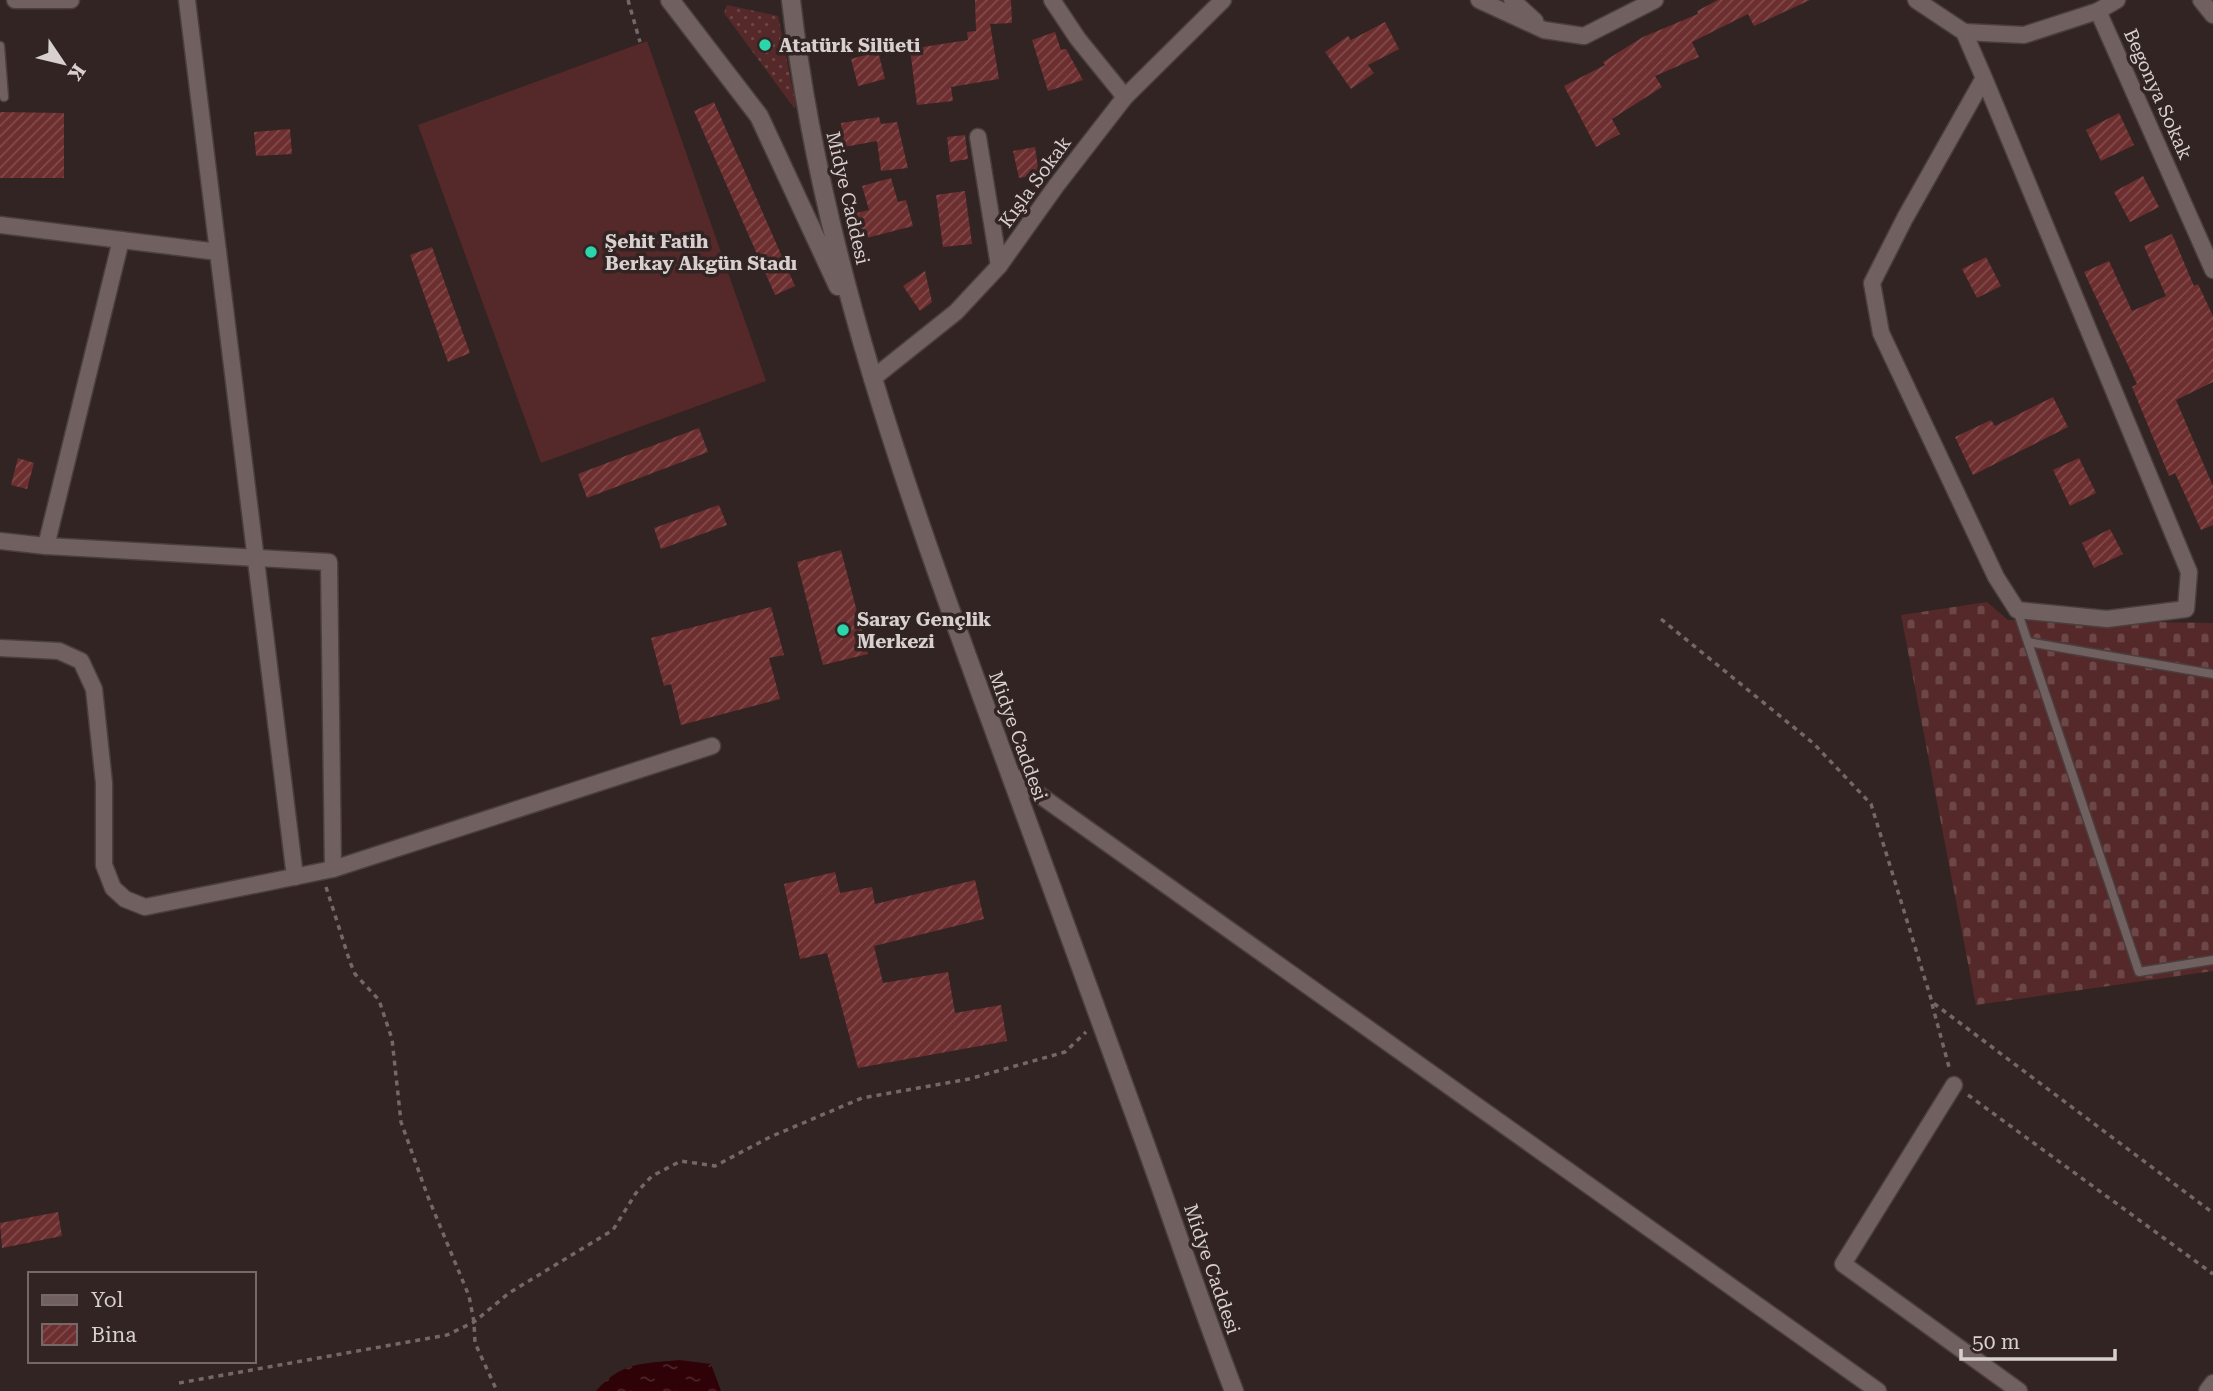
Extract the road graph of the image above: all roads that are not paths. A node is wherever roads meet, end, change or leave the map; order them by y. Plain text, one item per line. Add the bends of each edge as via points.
1 (15, 0) edge
2 (71, 0) edge
3 (187, 0) edge
4 (670, 0) edge
5 (791, 0) edge
6 (1052, 0) edge
7 (1223, 0) edge
8 (1479, 0) edge
9 (1513, 0) edge
10 (1656, 0) edge
11 (1916, 0) edge
12 (2117, 0) edge
13 (2201, 0) edge
14 (2098, 11) junction
15 (2213, 15) edge
16 (1544, 30) junction
17 (1964, 32) junction
18 (0, 46) edge
19 (1983, 78) junction
20 (4, 97) dead end
21 (1125, 97) junction
22 (978, 137) dead end
23 (0, 225) edge
24 (121, 240) junction
25 (218, 252) junction
26 (999, 266) junction
27 (2213, 270) edge
28 (855, 324) junction
29 (872, 379) junction
30 (0, 541) edge
31 (46, 546) junction
32 (255, 558) junction
33 (2017, 610) junction
34 (2028, 642) junction
35 (0, 648) edge
36 (2213, 674) edge
37 (712, 746) dead end
38 (1010, 774) junction
39 (327, 871) junction
40 (295, 877) junction
41 (2213, 960) edge
42 (1954, 1085) road end
43 (2213, 1383) edge
44 (1234, 1391) edge
45 (1878, 1391) edge
46 (2019, 1391) edge
47 (2207, 1391) edge

1 - 2 street
3 - 25 street
4 - 28 main road via 760,116
5 - 28 main road, Midye Caddesi via 820,180
6 - 21 street
7 - 21 street, Kışla Sokak
8 - 16 street
9 - 16 street
10 - 16 street via 1584,36
11 - 17 street
12 - 14 street
13 - 15 street
14 - 17 street via 2024,35
14 - 27 street, Begonya Sokak
17 - 19 street
18 - 20 lane
19 - 33 street via 1872,284 1881,334 1996,577
19 - 33 street via 2189,572 2186,609 2107,619
21 - 26 street, Kışla Sokak
22 - 26 street
23 - 24 street
24 - 25 street
24 - 31 street
25 - 32 street
26 - 29 street, Kışla Sokak via 956,312
28 - 29 main road, Midye Caddesi
29 - 38 main road, Midye Caddesi
30 - 31 street
31 - 32 street
32 - 39 street via 329,562
32 - 40 street
33 - 34 lane
34 - 36 lane
34 - 41 lane via 2139,972
35 - 40 street via 59,651 81,661 94,689 104,783 104,864 113,888 125,899 145,907
37 - 39 street
38 - 44 main road, Midye Caddesi
38 - 45 street
39 - 40 street
42 - 46 street via 1843,1264
43 - 47 street

